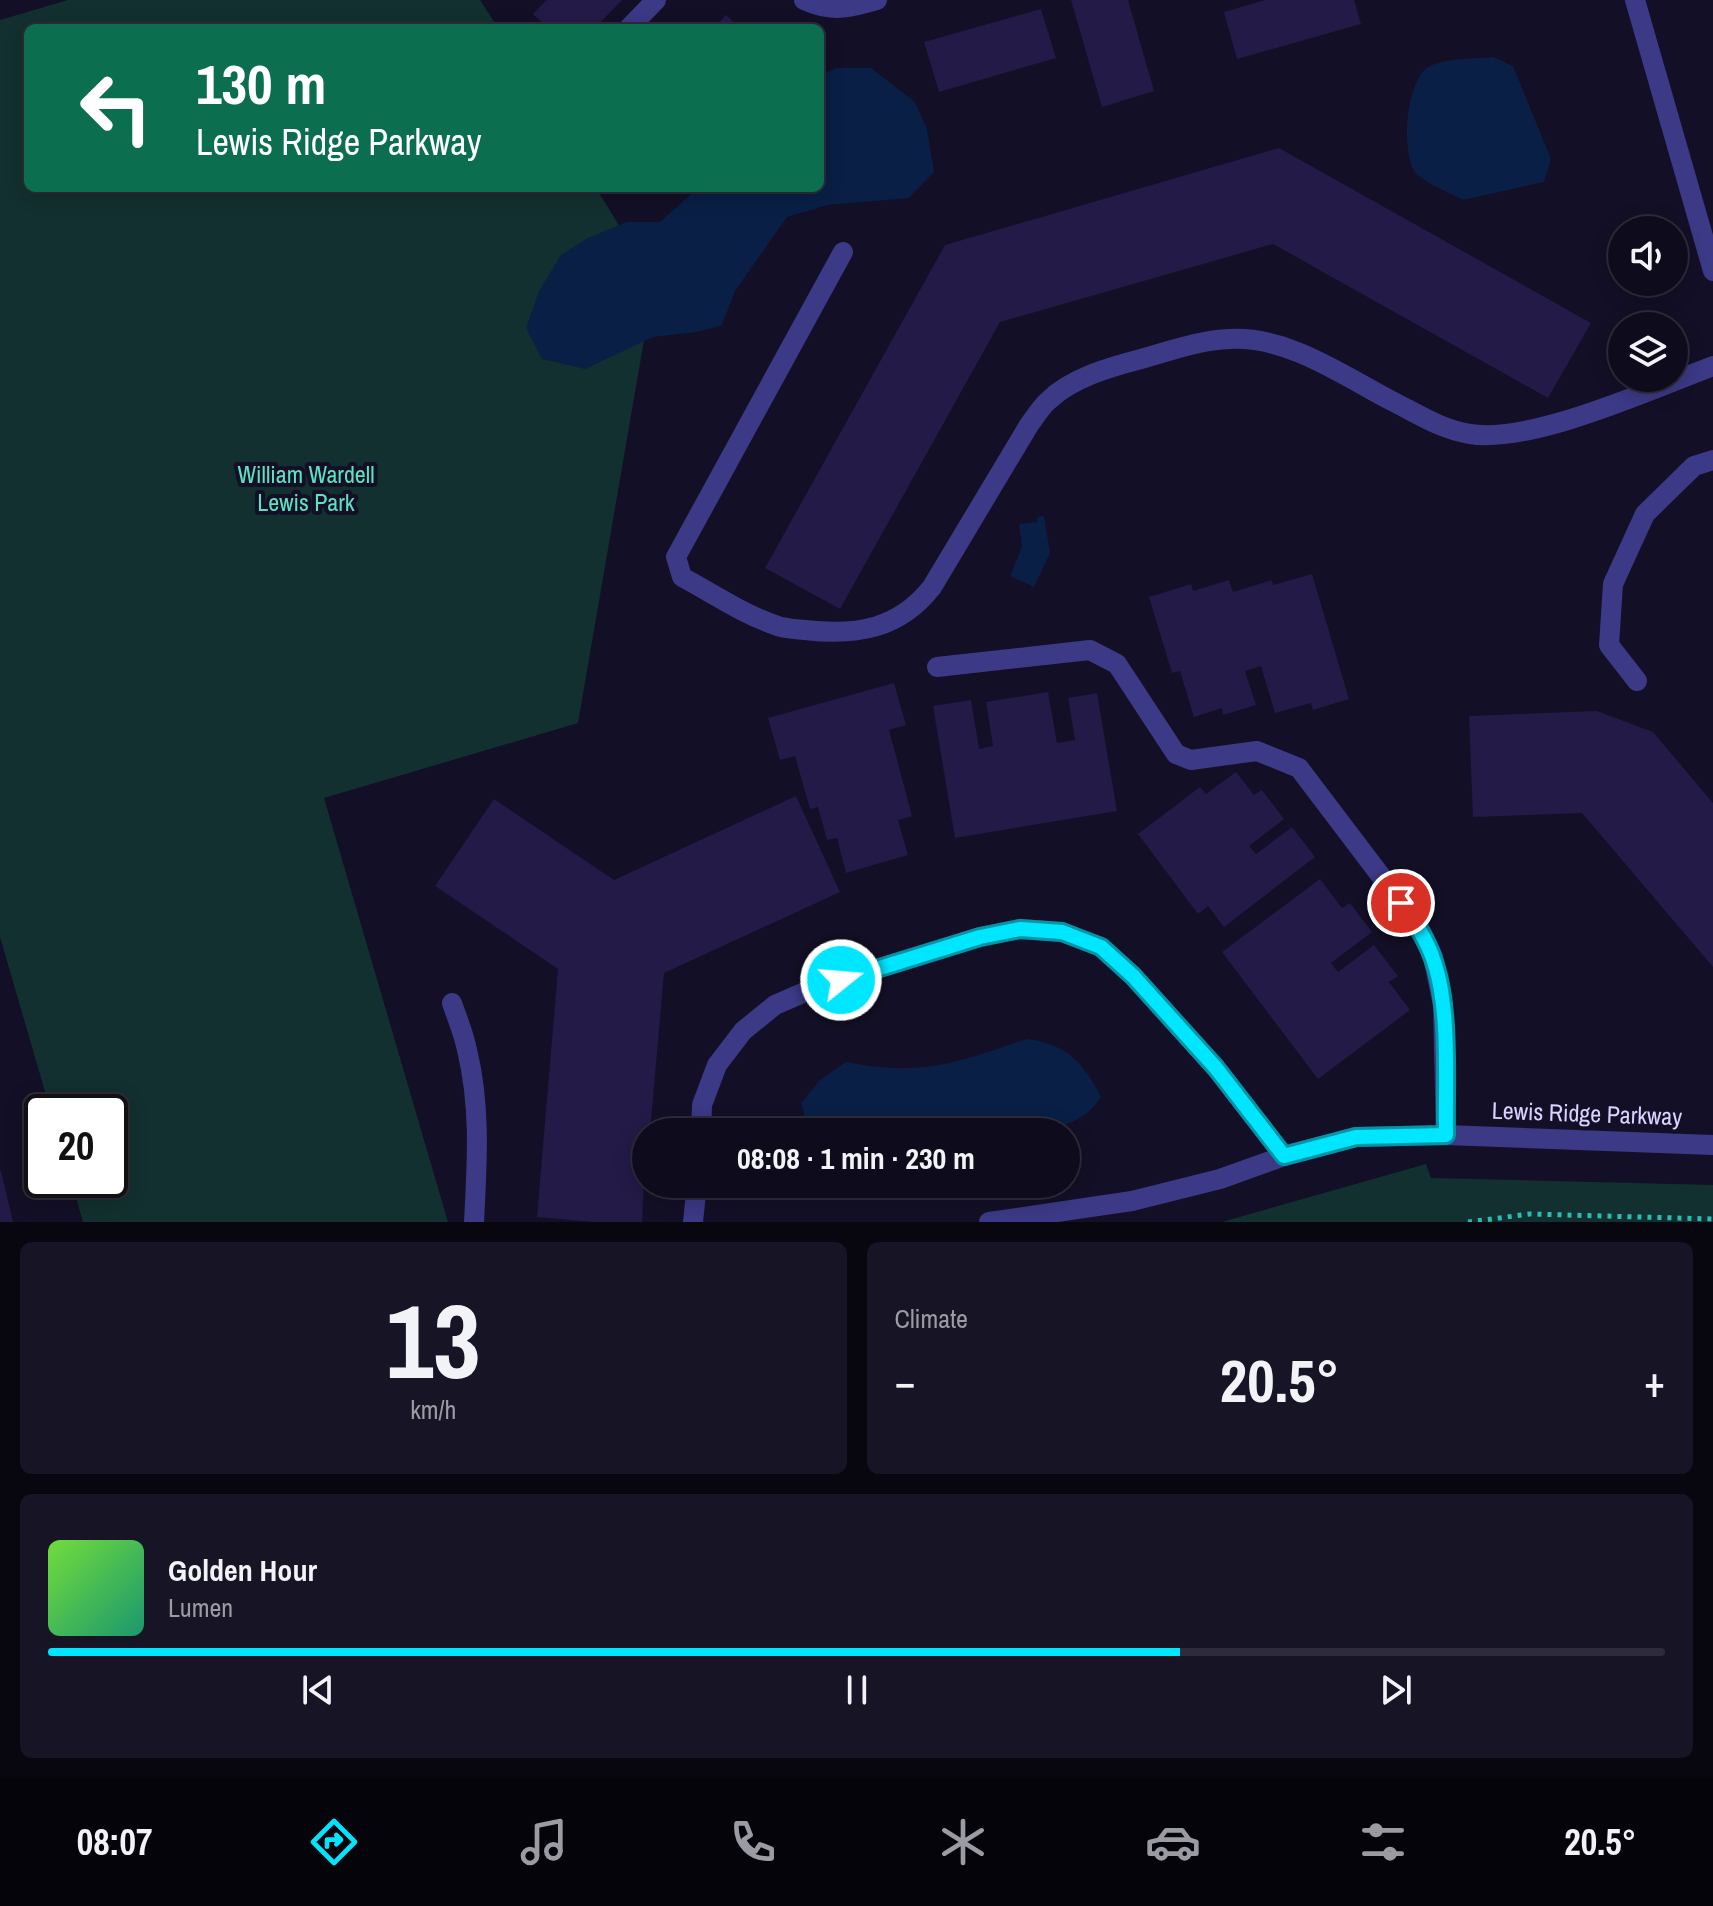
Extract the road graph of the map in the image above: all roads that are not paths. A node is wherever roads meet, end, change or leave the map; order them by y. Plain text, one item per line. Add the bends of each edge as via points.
1 (656, 0) edge
2 (804, 0) edge
3 (877, 0) edge
4 (1635, 0) edge
5 (633, 24) edge
6 (1710, 249) edge
7 (843, 252) dead end
8 (1713, 271) edge
9 (1713, 366) edge
10 (1713, 460) edge
11 (937, 667) dead end
12 (1637, 681) dead end
13 (452, 1003) dead end
14 (702, 1118) edge
15 (1446, 1135) junction
16 (1713, 1145) edge
17 (1284, 1156) junction
18 (696, 1198) edge
19 (474, 1222) edge
20 (693, 1222) edge
21 (989, 1222) edge

1 - 5 street
2 - 3 street via 822,8 848,8
4 - 6 street
6 - 8 street
7 - 9 street via 676,557 682,577 776,626 833,633 871,629 902,617 932,587 1048,401 1070,384 1199,343 1262,341 1299,352 1439,425 1500,436 1557,423
10 - 12 street via 1694,466 1645,514 1613,584 1609,645
11 - 15 street via 1090,650 1117,664 1176,754 1191,760 1257,751 1299,768 1418,925 1433,957 1443,1005
13 - 19 street via 475,1095
14 - 17 street via 717,1065 743,1031 775,1005 814,988 1020,929 1062,932 1101,947 1216,1068
15 - 16 street, Lewis Ridge Parkway
15 - 17 street, Lewis Ridge Parkway via 1356,1137
17 - 21 street, Lewis Ridge Parkway via 1132,1201
18 - 20 street

